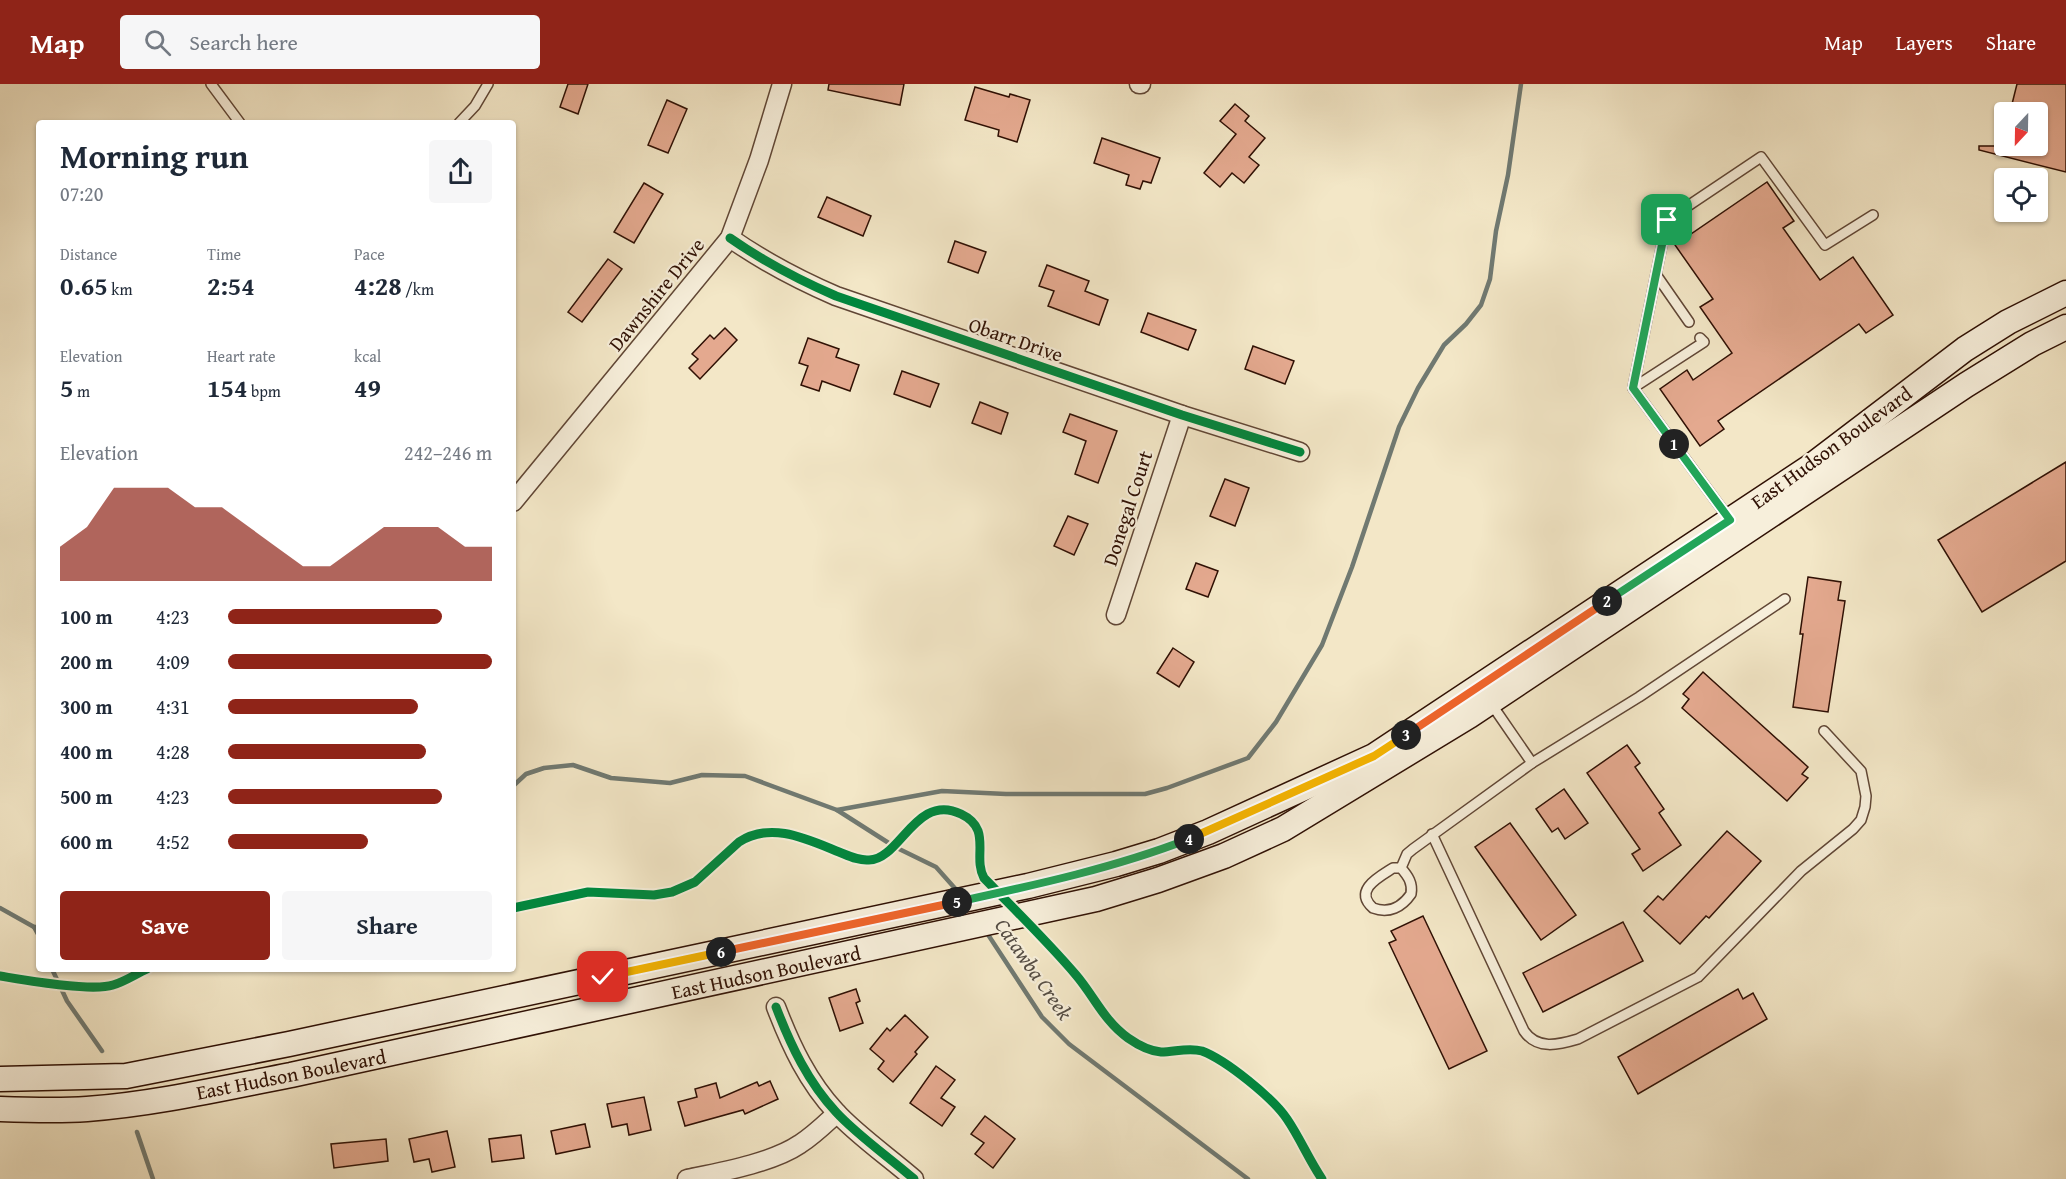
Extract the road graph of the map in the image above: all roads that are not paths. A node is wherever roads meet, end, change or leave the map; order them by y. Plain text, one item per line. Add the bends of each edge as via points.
1 (211, 84) edge
2 (488, 84) edge
3 (782, 84) edge
4 (238, 120) edge
5 (462, 120) edge
6 (1873, 214) dead end
7 (730, 238) junction
8 (1657, 276) junction
9 (2059, 306) edge
10 (1689, 322) dead end
11 (1700, 338) dead end
12 (1633, 388) junction
13 (1182, 415) junction
14 (1300, 452) dead end
15 (516, 498) edge
16 (1730, 520) junction
17 (1785, 599) dead end
18 (1116, 615) dead end
19 (1484, 694) junction
20 (1824, 731) dead end
21 (1532, 763) junction
22 (1432, 834) junction
23 (1401, 868) junction
24 (776, 1007) dead end
25 (0, 1079) edge
26 (0, 1109) edge
27 (837, 1113) junction
28 (687, 1179) edge
29 (914, 1179) edge

1 - 4 lane
2 - 5 lane
3 - 7 street, Dawnshire Drive
6 - 8 lane via 1825,246 1761,157 1667,220
7 - 13 street, Obarr Drive via 836,296
7 - 15 street, Dawnshire Drive
8 - 10 lane
8 - 12 lane
9 - 16 main road, East Hudson Boulevard via 2008,322 1965,349 1810,467
9 - 19 main road, East Hudson Boulevard via 2032,344
11 - 12 lane via 1704,342
12 - 16 lane
13 - 14 street, Obarr Drive
13 - 18 street, Donegal Court
16 - 19 main road, East Hudson Boulevard
17 - 21 lane
19 - 21 lane
19 - 25 main road, East Hudson Boulevard via 1374,756 1208,832 1116,864 300,1042 126,1076
19 - 26 main road, East Hudson Boulevard via 1283,829 1224,856 1096,899 189,1095 87,1109
20 - 22 lane via 1861,771 1865,785 1861,820 1801,871 1698,977 1578,1040 1563,1044 1536,1043 1524,1031
21 - 22 lane
22 - 23 lane via 1407,854
23 - 23 lane via 1393,868 1367,887 1366,900 1373,909 1397,908 1407,899 1412,888
24 - 27 street via 797,1057
27 - 28 street via 798,1145 738,1168
27 - 29 street

